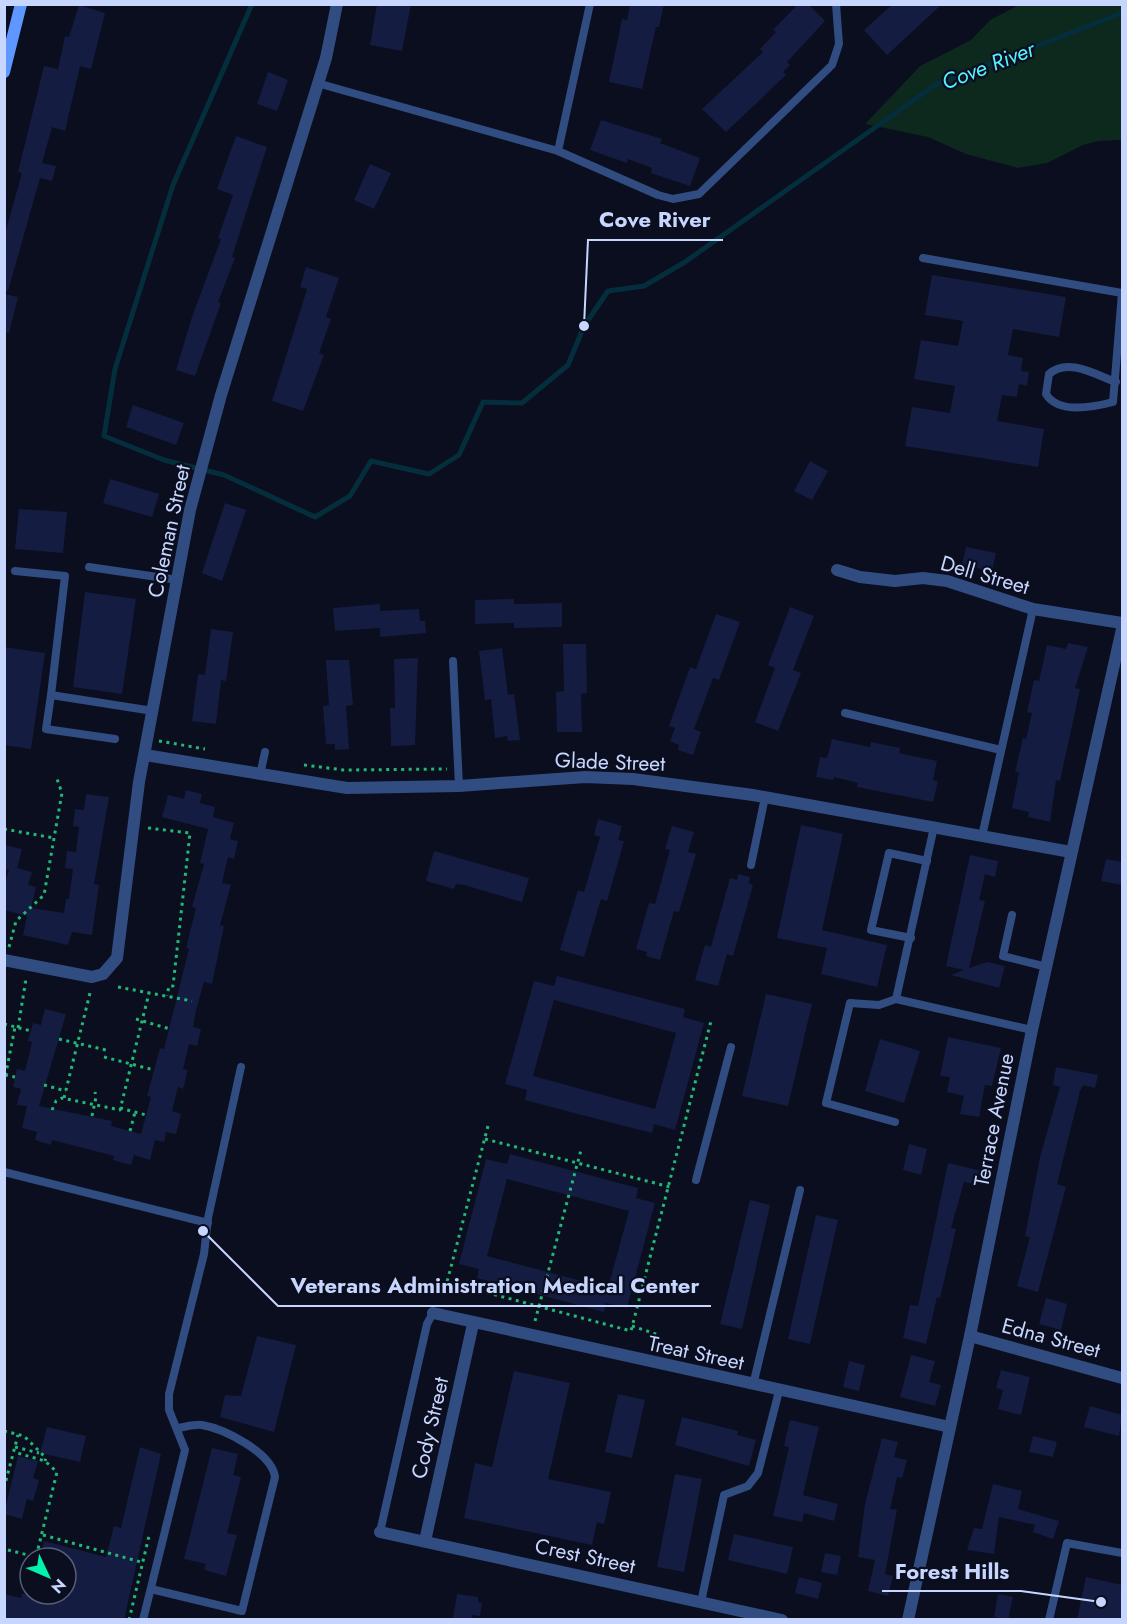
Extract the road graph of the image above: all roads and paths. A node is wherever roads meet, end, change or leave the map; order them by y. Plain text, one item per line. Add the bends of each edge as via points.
1 (21, 4) edge
2 (337, 4) edge
3 (590, 4) edge
4 (836, 4) edge
5 (4, 72) edge
6 (317, 83) junction
7 (558, 151) junction
8 (922, 258) dead end
9 (1122, 293) edge
10 (1116, 382) junction
11 (1119, 395) edge
12 (89, 567) dead end
13 (837, 570) dead end
14 (15, 571) dead end
15 (178, 580) junction
16 (1033, 609) junction
17 (1122, 623) edge
18 (1122, 629) edge
19 (453, 662) dead end
20 (51, 695) junction
21 (153, 711) junction
22 (845, 713) dead end
23 (115, 739) dead end
24 (148, 739) junction
25 (207, 749) dead end
26 (1001, 750) junction
27 (266, 752) dead end
28 (145, 755) junction
29 (298, 764) dead end
30 (458, 769) junction
31 (260, 775) junction
32 (57, 779) dead end
33 (459, 786) junction
34 (765, 797) junction
35 (134, 827) junction
36 (934, 827) junction
37 (4, 829) edge
38 (982, 836) junction
39 (54, 838) junction
40 (1071, 852) junction
41 (927, 861) junction
42 (751, 865) dead end
43 (1012, 915) dead end
44 (911, 938) junction
45 (5, 960) edge
46 (19, 964) junction
47 (1047, 967) junction
48 (92, 977) junction
49 (118, 987) dead end
50 (149, 993) junction
51 (167, 996) junction
52 (896, 999) junction
53 (192, 1001) dead end
54 (136, 1019) dead end
55 (142, 1021) junction
56 (711, 1021) dead end
57 (4, 1024) edge
58 (16, 1027) junction
59 (170, 1029) dead end
60 (1032, 1030) junction
61 (31, 1031) dead end
62 (59, 1039) dead end
63 (78, 1043) junction
64 (731, 1047) dead end
65 (106, 1050) dead end
66 (104, 1057) dead end
67 (131, 1065) junction
68 (240, 1067) dead end
69 (154, 1070) dead end
70 (5, 1075) edge
71 (15, 1077) dead end
72 (4, 1083) edge
73 (44, 1085) dead end
74 (66, 1090) junction
75 (95, 1092) dead end
76 (64, 1098) junction
77 (95, 1105) junction
78 (120, 1108) junction
79 (52, 1110) dead end
80 (135, 1112) junction
81 (146, 1115) dead end
82 (92, 1116) dead end
83 (895, 1122) dead end
84 (488, 1126) dead end
85 (130, 1131) dead end
86 (485, 1139) junction
87 (581, 1150) dead end
88 (577, 1163) junction
89 (4, 1172) edge
90 (696, 1180) dead end
91 (669, 1187) junction
92 (800, 1190) dead end
93 (207, 1223) junction
94 (539, 1306) junction
95 (433, 1313) joint
96 (473, 1324) junction
97 (534, 1325) dead end
98 (632, 1326) junction
99 (659, 1335) dead end
100 (970, 1336) junction
101 (1122, 1378) edge
102 (753, 1385) junction
103 (779, 1391) junction
104 (950, 1427) junction
105 (178, 1428) junction
106 (4, 1431) edge
107 (18, 1435) junction
108 (14, 1449) junction
109 (41, 1454) junction
110 (45, 1461) junction
111 (4, 1488) edge
112 (380, 1532) joint
113 (43, 1535) junction
114 (149, 1536) dead end
115 (426, 1541) junction
116 (8, 1550) dead end
117 (1122, 1553) edge
118 (141, 1562) junction
119 (151, 1590) junction
120 (701, 1602) junction
121 (129, 1620) edge
122 (143, 1620) edge
123 (782, 1620) edge
124 (908, 1620) edge
125 (1049, 1620) edge

1 - 5 main road
2 - 6 street, Coleman Street
3 - 7 lane
4 - 7 lane via 839,44 832,65 699,194 680,199 658,195
6 - 7 lane
6 - 15 street, Coleman Street via 221,395 190,510
8 - 9 lane
9 - 10 lane
10 - 11 lane
10 - 11 lane via 1066,366 1053,371 1045,385 1049,399 1065,406 1113,402
12 - 15 lane
13 - 16 street, Dell Street via 860,577 947,581
14 - 20 lane via 65,576
15 - 21 street, Coleman Street
16 - 17 street, Dell Street
16 - 26 lane
18 - 40 street, Terrace Avenue
19 - 30 lane
20 - 21 lane
20 - 23 lane via 46,729
21 - 24 street, Coleman Street
22 - 26 lane
24 - 25 path
24 - 28 street, Coleman Street
26 - 38 lane
27 - 31 lane
28 - 31 street, Glade Street
28 - 35 street, Coleman Street
29 - 30 path via 344,770
30 - 33 lane
31 - 33 street, Glade Street via 347,788
32 - 39 path via 62,793
33 - 34 street, Glade Street via 552,778 633,779
34 - 36 street, Glade Street
34 - 42 lane
35 - 48 street, Coleman Street via 120,947 111,967
35 - 51 path via 190,833 173,986 169,986
36 - 38 street, Glade Street
36 - 41 lane
37 - 39 path
38 - 40 street, Glade Street
39 - 45 path via 44,895 16,921
40 - 47 street, Terrace Avenue
41 - 44 lane
41 - 44 lane via 889,853 871,930
43 - 47 lane via 1003,956
44 - 52 lane
45 - 46 street
46 - 48 street
46 - 58 path via 26,980
47 - 60 street, Terrace Avenue
48 - 63 path
49 - 50 path
50 - 51 path
50 - 55 path
51 - 53 path
52 - 60 lane
52 - 83 lane via 879,1005 850,1003 826,1103
54 - 55 path
55 - 59 path
55 - 67 path
56 - 91 path
57 - 58 path
58 - 61 path
58 - 70 path
60 - 100 street, Terrace Avenue
62 - 63 path
63 - 65 path
63 - 74 path
64 - 90 lane
66 - 67 path
67 - 69 path
67 - 78 path
68 - 93 lane
70 - 71 path
70 - 72 path
73 - 74 path
74 - 76 path
75 - 77 path
76 - 77 path
76 - 79 path via 56,1101
77 - 78 path
77 - 82 path
78 - 80 path
80 - 81 path
80 - 85 path
84 - 86 path
86 - 88 path
86 - 94 path via 447,1282
87 - 88 path
88 - 91 path
88 - 94 path
89 - 93 lane
91 - 98 path
92 - 102 lane
93 - 105 lane via 204,1257 168,1399
94 - 97 path
94 - 98 path via 631,1331
95 - 96 street, Treat Street
95 - 112 lane via 427,1324
96 - 102 street, Treat Street
96 - 115 street, Cody Street
98 - 99 path
100 - 101 street, Edna Street
100 - 104 street, Terrace Avenue
102 - 103 street, Treat Street
103 - 104 street, Treat Street
103 - 120 lane via 758,1473 748,1486 724,1495
104 - 124 street, Terrace Avenue
105 - 119 lane via 185,1451
105 - 119 lane via 202,1425 246,1444 268,1460 275,1478 242,1611
106 - 107 path
107 - 108 path
107 - 109 path via 24,1436
108 - 109 path
108 - 110 path
108 - 111 path
109 - 110 path
110 - 113 path via 57,1472
112 - 115 street, Crest Street
113 - 116 path via 36,1557
113 - 118 path
114 - 118 path
115 - 120 street, Crest Street
117 - 125 lane via 1067,1543
118 - 121 path
119 - 122 lane
120 - 123 street, Crest Street

